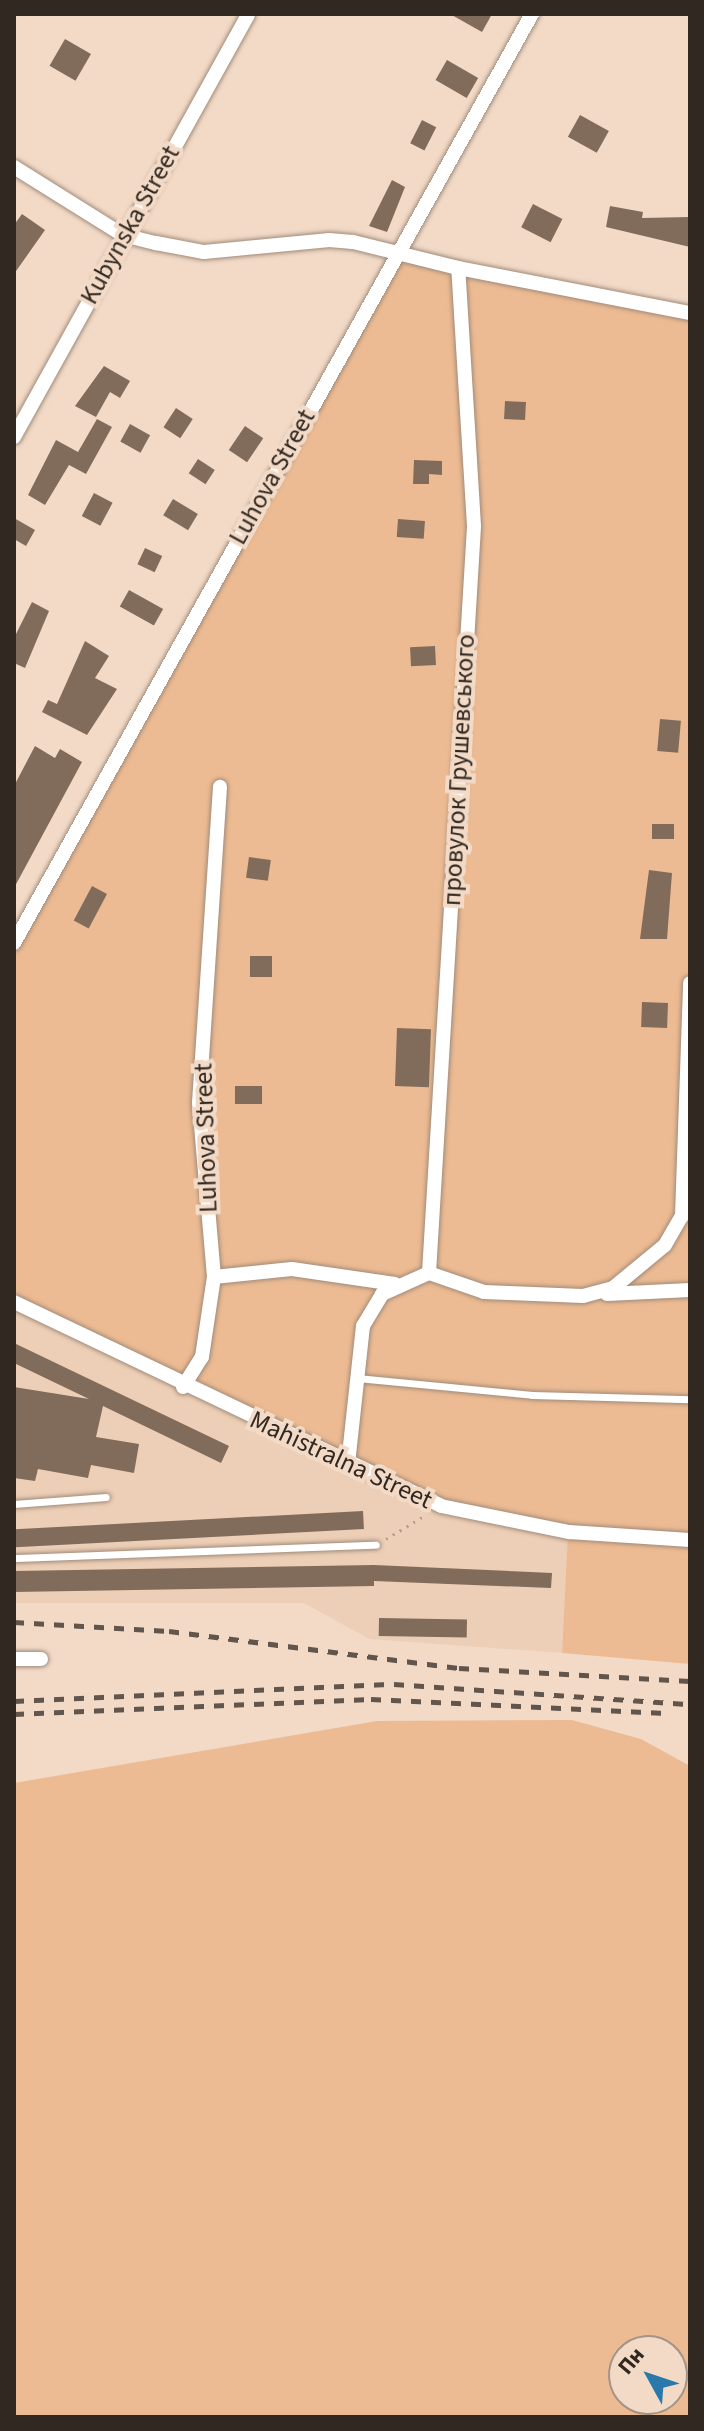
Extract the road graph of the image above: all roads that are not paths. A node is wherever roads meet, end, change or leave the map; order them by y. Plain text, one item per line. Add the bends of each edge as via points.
1 (248, 14) edge
2 (532, 14) edge
3 (14, 167) edge
4 (123, 235) junction
5 (396, 254) junction
6 (458, 268) junction
7 (690, 313) edge
8 (14, 437) edge
9 (220, 787) dead end
10 (14, 943) edge
11 (690, 983) edge
12 (688, 1024) edge
13 (429, 1273) junction
14 (214, 1277) junction
15 (403, 1284) junction
16 (690, 1290) edge
17 (583, 1296) junction
18 (14, 1302) edge
19 (357, 1378) junction
20 (183, 1387) junction
21 (690, 1399) edge
22 (348, 1464) junction
23 (106, 1497) dead end
24 (14, 1504) edge
25 (690, 1540) edge
26 (376, 1545) road end
27 (14, 1558) edge
28 (14, 1659) edge
29 (41, 1659) dead end

1 - 4 street, Kubynska Street
2 - 5 street, Luhova Street
3 - 4 street
4 - 5 street via 204,252 329,240
4 - 8 street, Kubynska Street
5 - 6 street
5 - 10 street, Luhova Street
6 - 7 street
6 - 13 street, провулок Грушевського via 474,526
9 - 14 street, Luhova Street via 199,1103
11 - 12 street
12 - 17 street via 682,1216 665,1245 641,1268 613,1288
13 - 15 street
13 - 17 street via 484,1292
14 - 15 street via 292,1269
14 - 20 street, Luhova Street via 202,1357
15 - 19 street via 382,1294 371,1309 363,1326
16 - 17 street
18 - 20 street, Mahistralna Street
19 - 21 lane via 532,1395
19 - 22 street
20 - 22 street, Mahistralna Street
22 - 25 street, Mahistralna Street via 441,1506 569,1532
23 - 24 lane
26 - 27 lane
28 - 29 street

